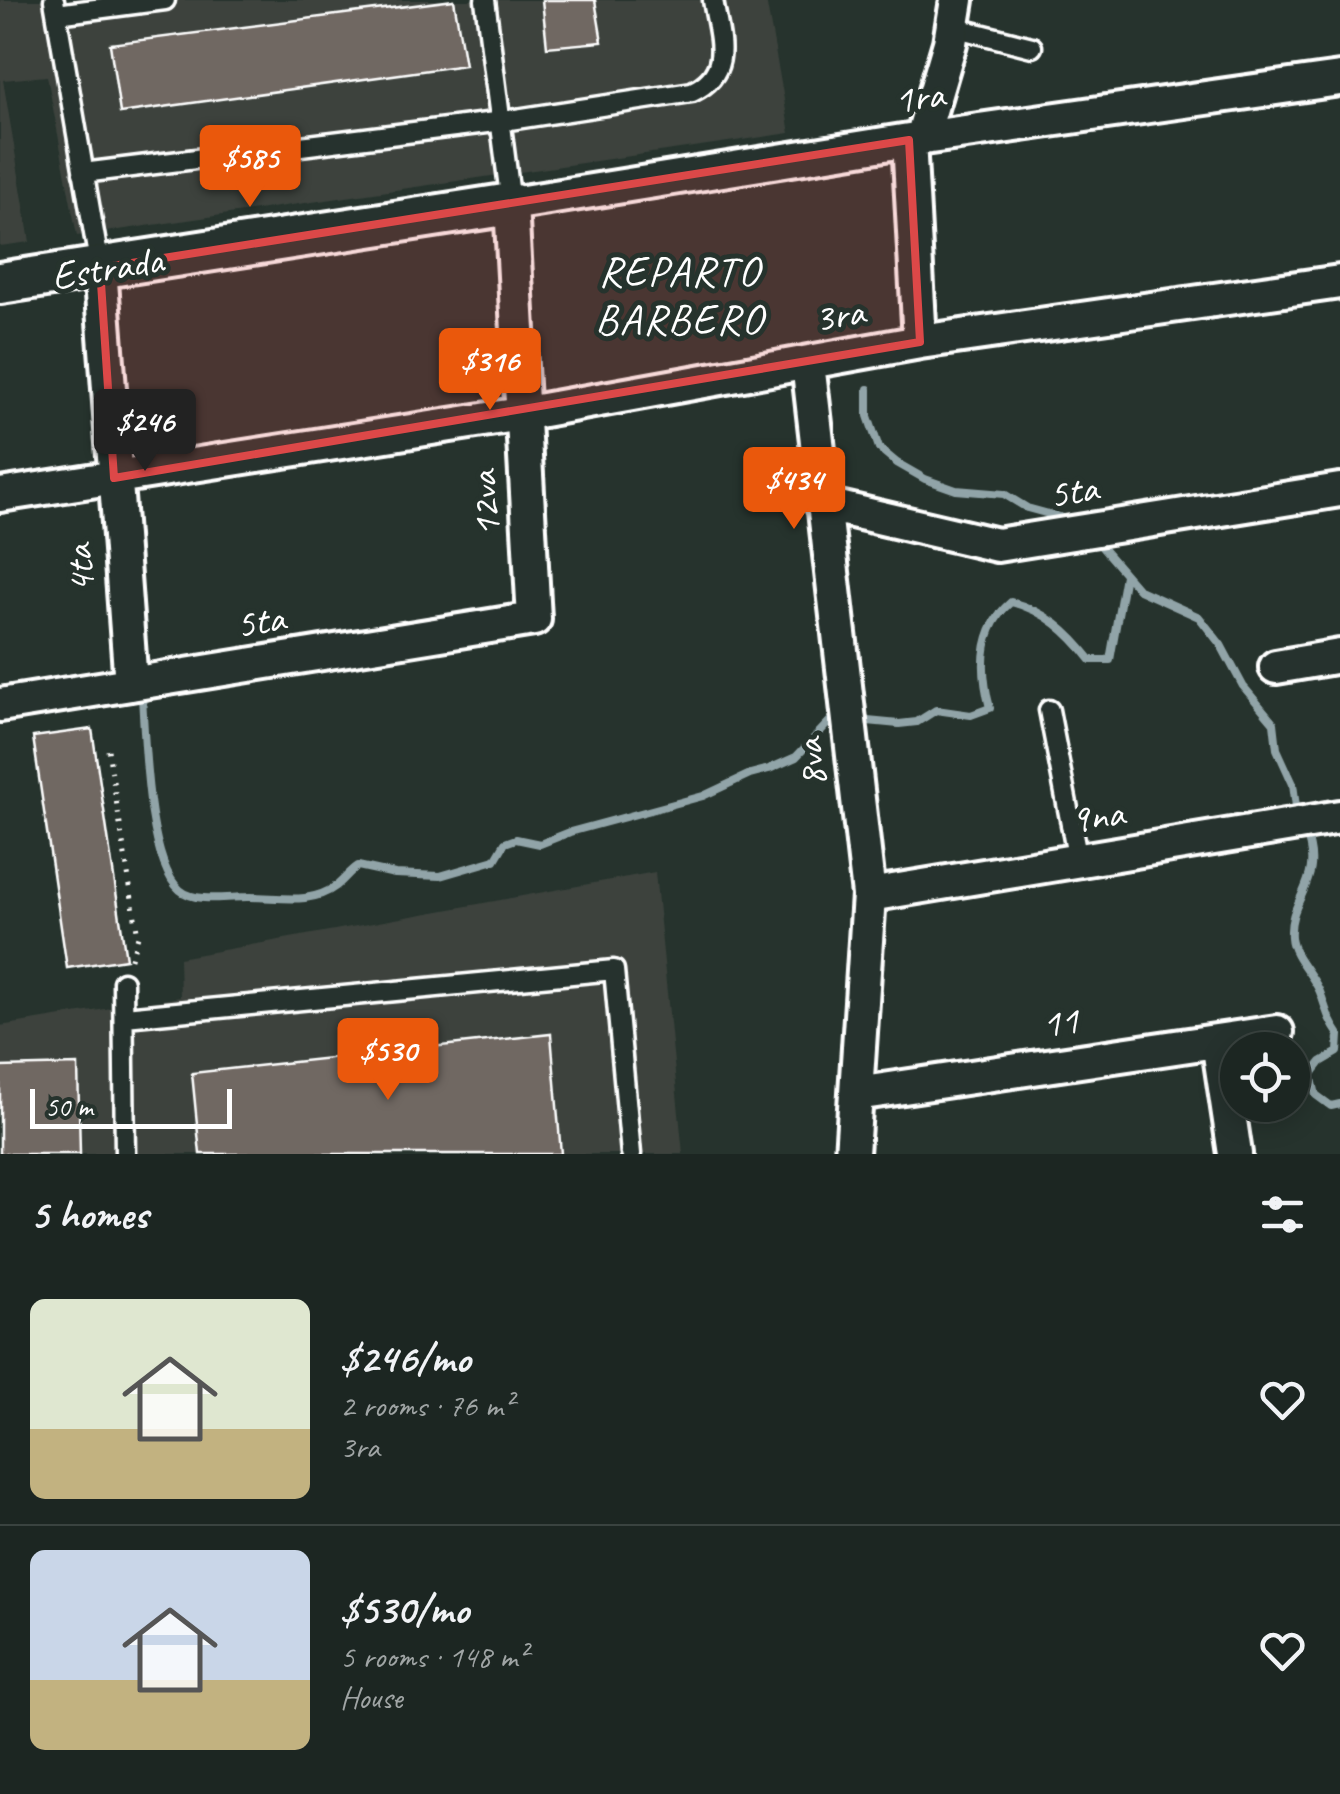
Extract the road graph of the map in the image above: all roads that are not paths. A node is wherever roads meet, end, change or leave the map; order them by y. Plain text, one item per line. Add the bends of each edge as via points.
1 (165, 0) edge
2 (485, 0) edge
3 (714, 0) edge
4 (56, 7) edge
5 (955, 14) edge
6 (1032, 47) dead end
7 (1340, 79) edge
8 (503, 121) junction
9 (916, 139) junction
10 (83, 173) junction
11 (510, 204) junction
12 (100, 268) junction
13 (1340, 282) edge
14 (0, 283) edge
15 (920, 342) junction
16 (808, 363) junction
17 (521, 414) junction
18 (114, 478) junction
19 (1340, 490) edge
20 (0, 495) edge
21 (822, 504) junction
22 (534, 618) joint
23 (1340, 656) edge
24 (1276, 666) dead end
25 (131, 684) junction
26 (0, 705) edge
27 (1049, 710) dead end
28 (1316, 821) edge
29 (1078, 861) junction
30 (868, 896) junction
31 (123, 982) road end
32 (126, 1017) junction
33 (1218, 1041) joint
34 (856, 1094) junction
35 (125, 1154) edge
36 (631, 1154) edge
37 (852, 1154) edge
38 (1235, 1154) edge

1 - 4 lane
2 - 8 lane
3 - 8 lane via 721,51 710,83 692,92
4 - 10 lane
5 - 6 lane
5 - 9 street
7 - 9 street, 1ra
8 - 10 lane
8 - 11 lane
9 - 11 street, 1ra
9 - 15 street
10 - 12 lane
11 - 12 street, Estrada
11 - 17 street, 12va
12 - 14 street, Estrada
12 - 18 street, 4ta
13 - 15 street, 3ra
15 - 16 street, 3ra
16 - 17 street, 3ra
16 - 21 street, 8va
17 - 18 street, 3ra
17 - 22 street, 12va
18 - 20 street, 3ra
18 - 25 street, 4ta
19 - 21 street, 5ta via 997,545
21 - 30 street, 8va
22 - 25 street, 5ta
23 - 24 street
25 - 26 street, 5ta
27 - 29 lane
28 - 29 street, 9na
29 - 30 street, 9na
30 - 34 street, 8va
31 - 32 lane
32 - 35 lane
32 - 36 lane via 614,970
33 - 34 street, 11
33 - 38 street
34 - 37 street, 8va

